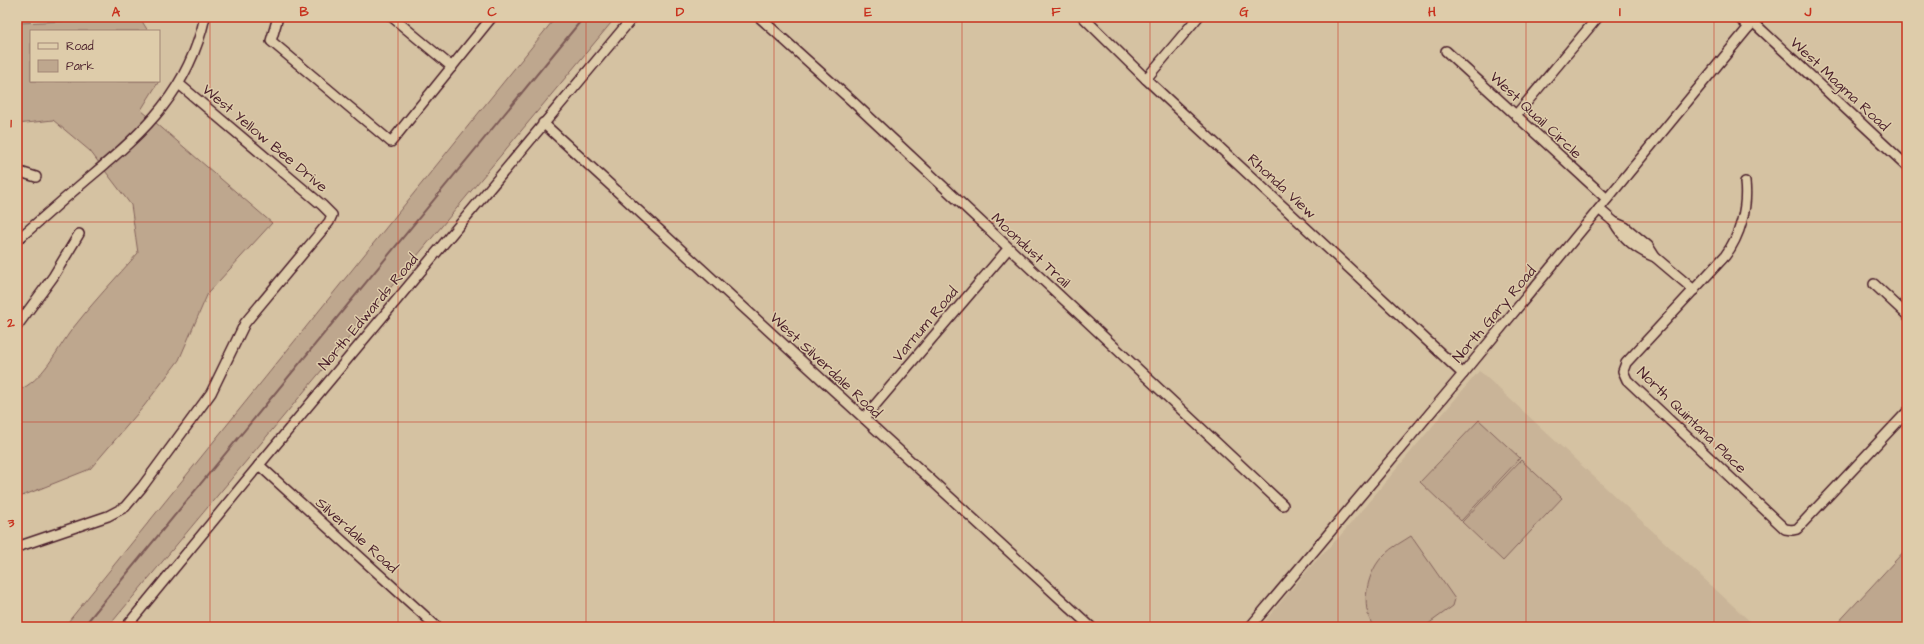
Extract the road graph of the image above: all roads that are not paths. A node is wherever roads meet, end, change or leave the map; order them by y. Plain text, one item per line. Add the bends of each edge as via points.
1 (204, 17) edge
2 (278, 17) edge
3 (392, 17) edge
4 (492, 17) edge
5 (633, 17) edge
6 (759, 17) edge
7 (1083, 17) edge
8 (1198, 17) edge
9 (1598, 17) edge
10 (1738, 17) edge
11 (1753, 22) edge
12 (1446, 51) dead end
13 (452, 67) junction
14 (1146, 79) junction
15 (178, 84) junction
16 (1516, 115) junction
17 (543, 123) junction
18 (1907, 166) edge
19 (17, 171) edge
20 (36, 177) dead end
21 (1745, 182) dead end
22 (1607, 199) junction
23 (1599, 209) junction
24 (80, 234) dead end
25 (17, 240) edge
26 (1008, 248) junction
27 (1874, 284) dead end
28 (1694, 290) junction
29 (1907, 315) edge
30 (17, 326) edge
31 (1463, 374) junction
32 (1907, 412) edge
33 (864, 418) junction
34 (259, 464) junction
35 (1282, 505) dead end
36 (17, 547) edge
37 (126, 627) edge
38 (437, 627) edge
39 (1091, 627) edge
40 (1250, 627) edge

1 - 15 street via 191,62
2 - 13 street via 271,41 391,142
3 - 13 street
4 - 13 street
5 - 17 street, North Edwards Road
6 - 26 street, Moondust Trail
7 - 14 street, Rhonda View
8 - 14 street
9 - 16 street
10 - 11 street, West Magma Road
11 - 18 street, West Magma Road
11 - 22 street, North Gary Road
12 - 16 street, West Quail Circle
14 - 31 street, Rhonda View
15 - 25 street via 151,121 129,144
15 - 36 street, West Yellow Bee Drive via 332,215 245,323 211,393 142,488 125,507 108,516
16 - 22 street, West Quail Circle
17 - 33 street, West Silverdale Road
17 - 34 street, North Edwards Road
19 - 20 street
21 - 28 street, North Quintana Place via 1746,197 1733,246
22 - 23 street, North Gary Road
23 - 28 street via 1648,246 1655,257
23 - 31 street, North Gary Road
24 - 30 street via 53,277
26 - 33 street, Varnum Road
26 - 35 street, Moondust Trail
27 - 29 street
28 - 32 street, North Quintana Place via 1626,363 1623,371 1627,380 1785,529 1797,529
31 - 40 street, North Gary Road
33 - 39 street, West Silverdale Road
34 - 37 street, North Edwards Road
34 - 38 street, Silverdale Road

